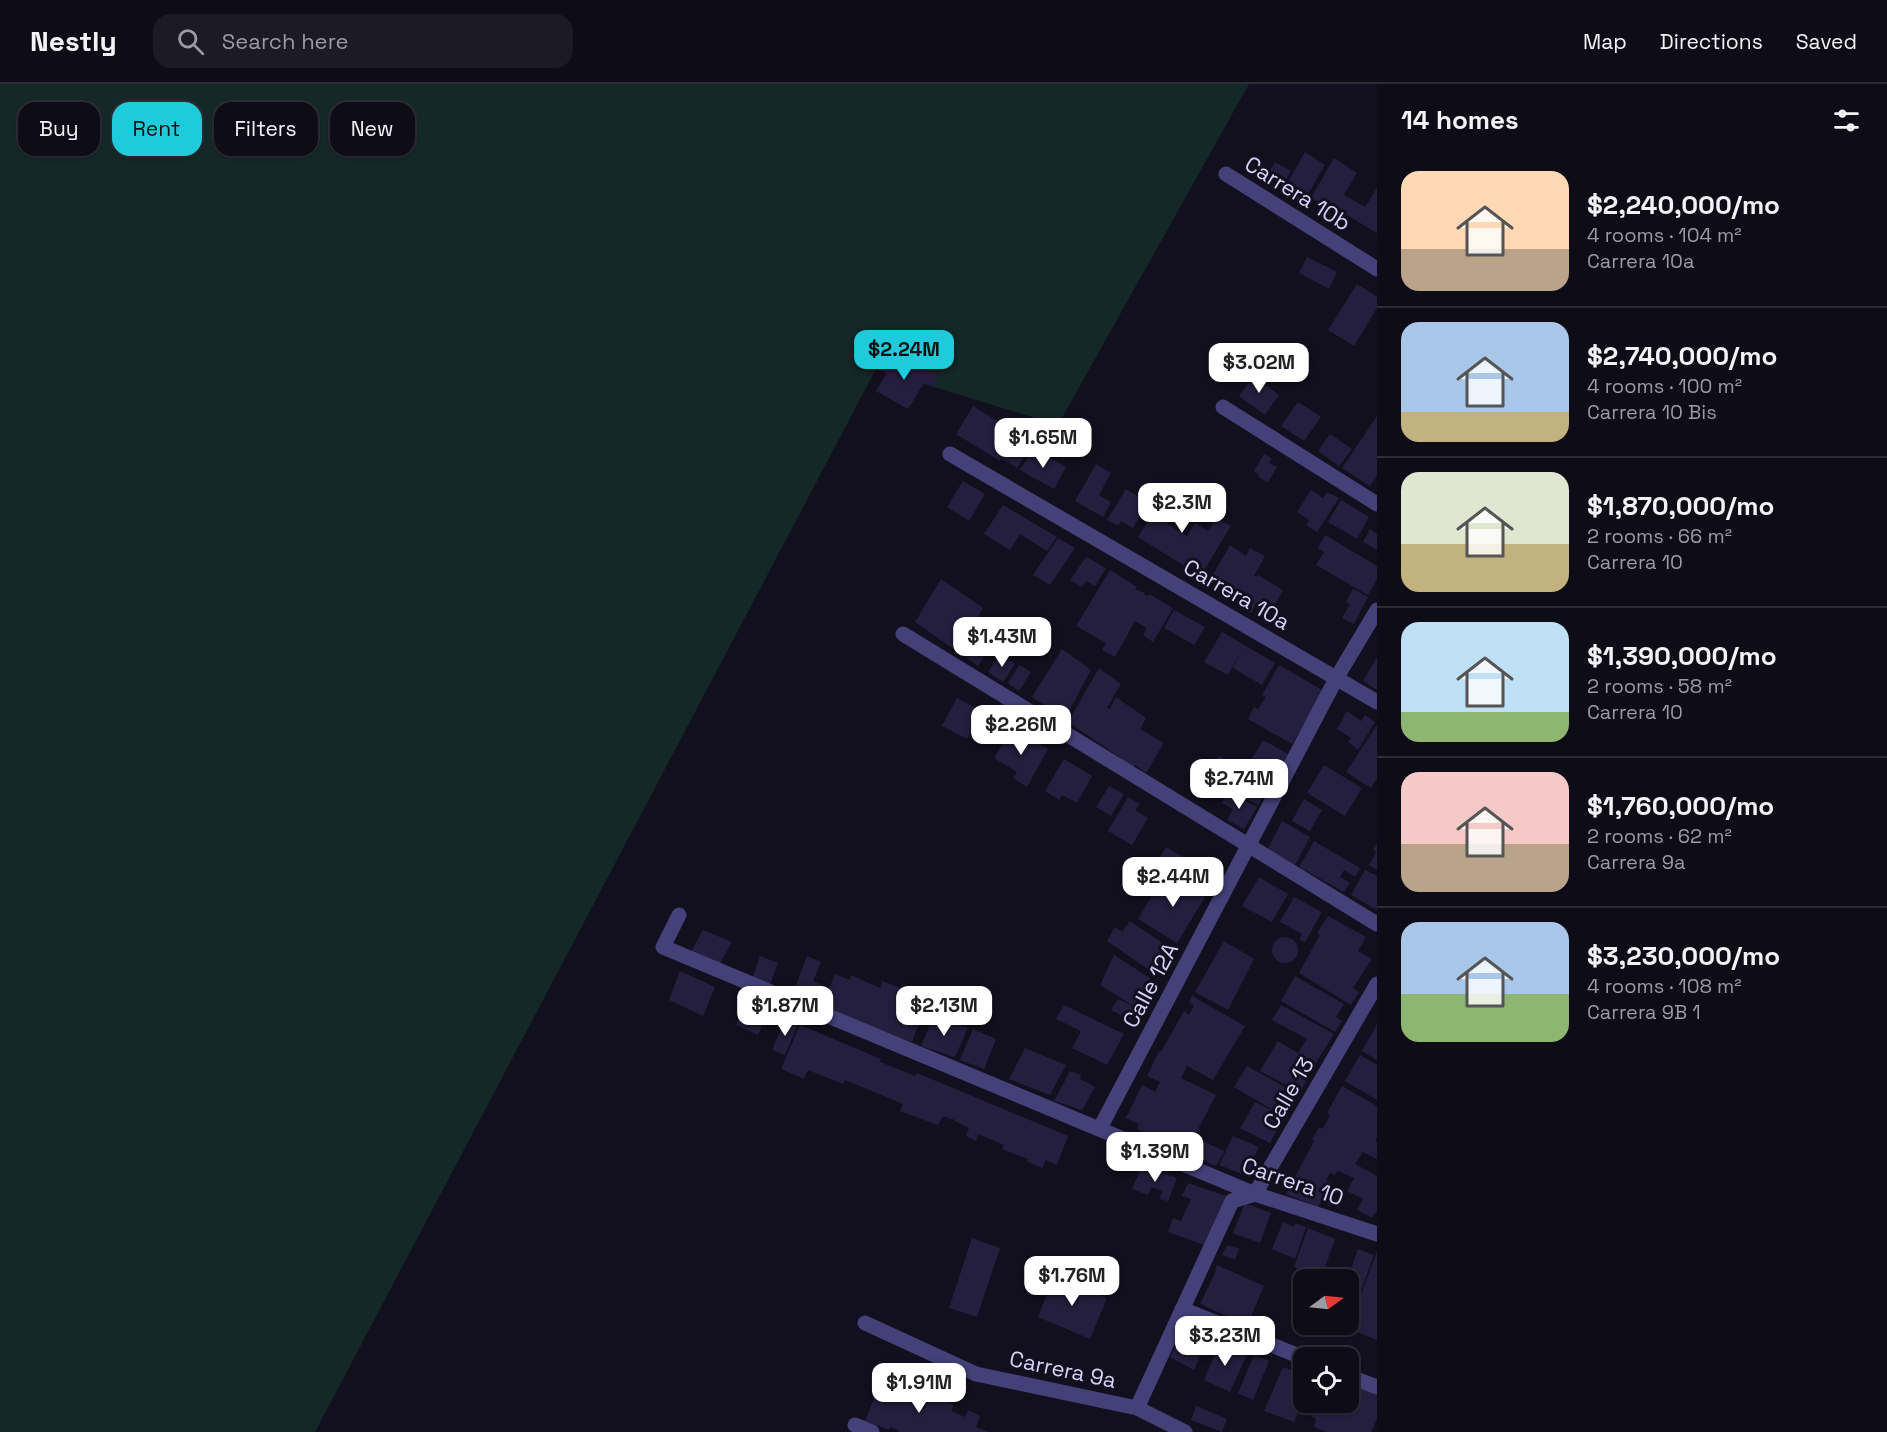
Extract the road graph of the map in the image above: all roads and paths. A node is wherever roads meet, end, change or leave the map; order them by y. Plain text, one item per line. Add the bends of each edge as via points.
1 (1226, 174) dead end
2 (1377, 268) edge
3 (1223, 406) dead end
4 (950, 454) dead end
5 (1377, 504) edge
6 (1377, 610) edge
7 (903, 634) dead end
8 (1337, 677) junction
9 (1377, 702) edge
10 (1249, 845) junction
11 (680, 915) dead end
12 (1377, 924) edge
13 (1377, 984) edge
14 (1100, 1128) junction
15 (1255, 1194) junction
16 (1377, 1234) edge
17 (1182, 1309) junction
18 (865, 1323) dead end
19 (1293, 1354) edge
20 (1359, 1380) edge
21 (1377, 1387) edge
22 (1137, 1408) junction
23 (855, 1425) dead end
24 (872, 1432) edge
25 (1185, 1432) edge

1 - 2 street, Carrera 10b
3 - 5 street
4 - 8 street, Carrera 10a
6 - 8 street, Calle 12A
7 - 10 street
8 - 9 street, Carrera 10a
8 - 10 street, Calle 12A
10 - 12 street
10 - 14 street, Calle 12A
11 - 14 street, Carrera 10 via 663,947
13 - 15 street, Calle 13
14 - 15 street, Carrera 10
15 - 16 street, Carrera 10
15 - 17 street via 1232,1201
17 - 19 street
17 - 22 street
18 - 22 street, Carrera 9a via 976,1374
20 - 21 street
22 - 25 street, Carrera 9a
23 - 24 street

